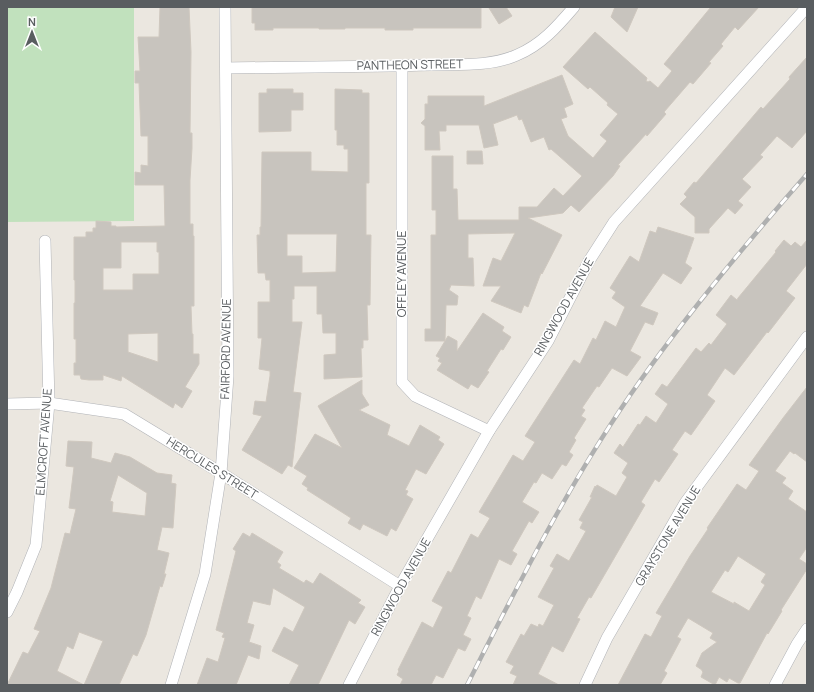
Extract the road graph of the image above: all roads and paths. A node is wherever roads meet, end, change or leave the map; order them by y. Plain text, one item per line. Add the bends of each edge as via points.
1 (224, 7) edge
2 (574, 7) edge
3 (807, 7) edge
4 (402, 66) junction
5 (226, 68) junction
6 (45, 241) dead end
7 (807, 337) edge
8 (49, 403) junction
9 (7, 404) edge
10 (489, 431) junction
11 (221, 473) junction
12 (400, 586) junction
13 (7, 612) edge
14 (807, 629) edge
15 (171, 685) edge
16 (349, 685) edge
17 (585, 685) edge
18 (775, 685) edge

1 - 5 street, FAIRFORD AVENUE
2 - 4 street, PANTHEON STREET via 534,47 515,56 495,62
3 - 10 street, RINGWOOD AVENUE via 614,222 589,261 548,342
4 - 5 street, PANTHEON STREET
4 - 10 street, OFFLEY AVENUE via 402,382 415,396
5 - 11 street, FAIRFORD AVENUE via 228,376
6 - 8 street, ELMCROFT AVENUE
7 - 17 street, GRAYSTONE AVENUE via 685,503 607,638
8 - 9 street, HERCULES STREET
8 - 11 street, HERCULES STREET via 124,414
8 - 13 street, ELMCROFT AVENUE via 36,544
10 - 12 street, RINGWOOD AVENUE
11 - 12 street, HERCULES STREET
11 - 15 street, FAIRFORD AVENUE via 205,574
12 - 16 street, RINGWOOD AVENUE
14 - 18 street

